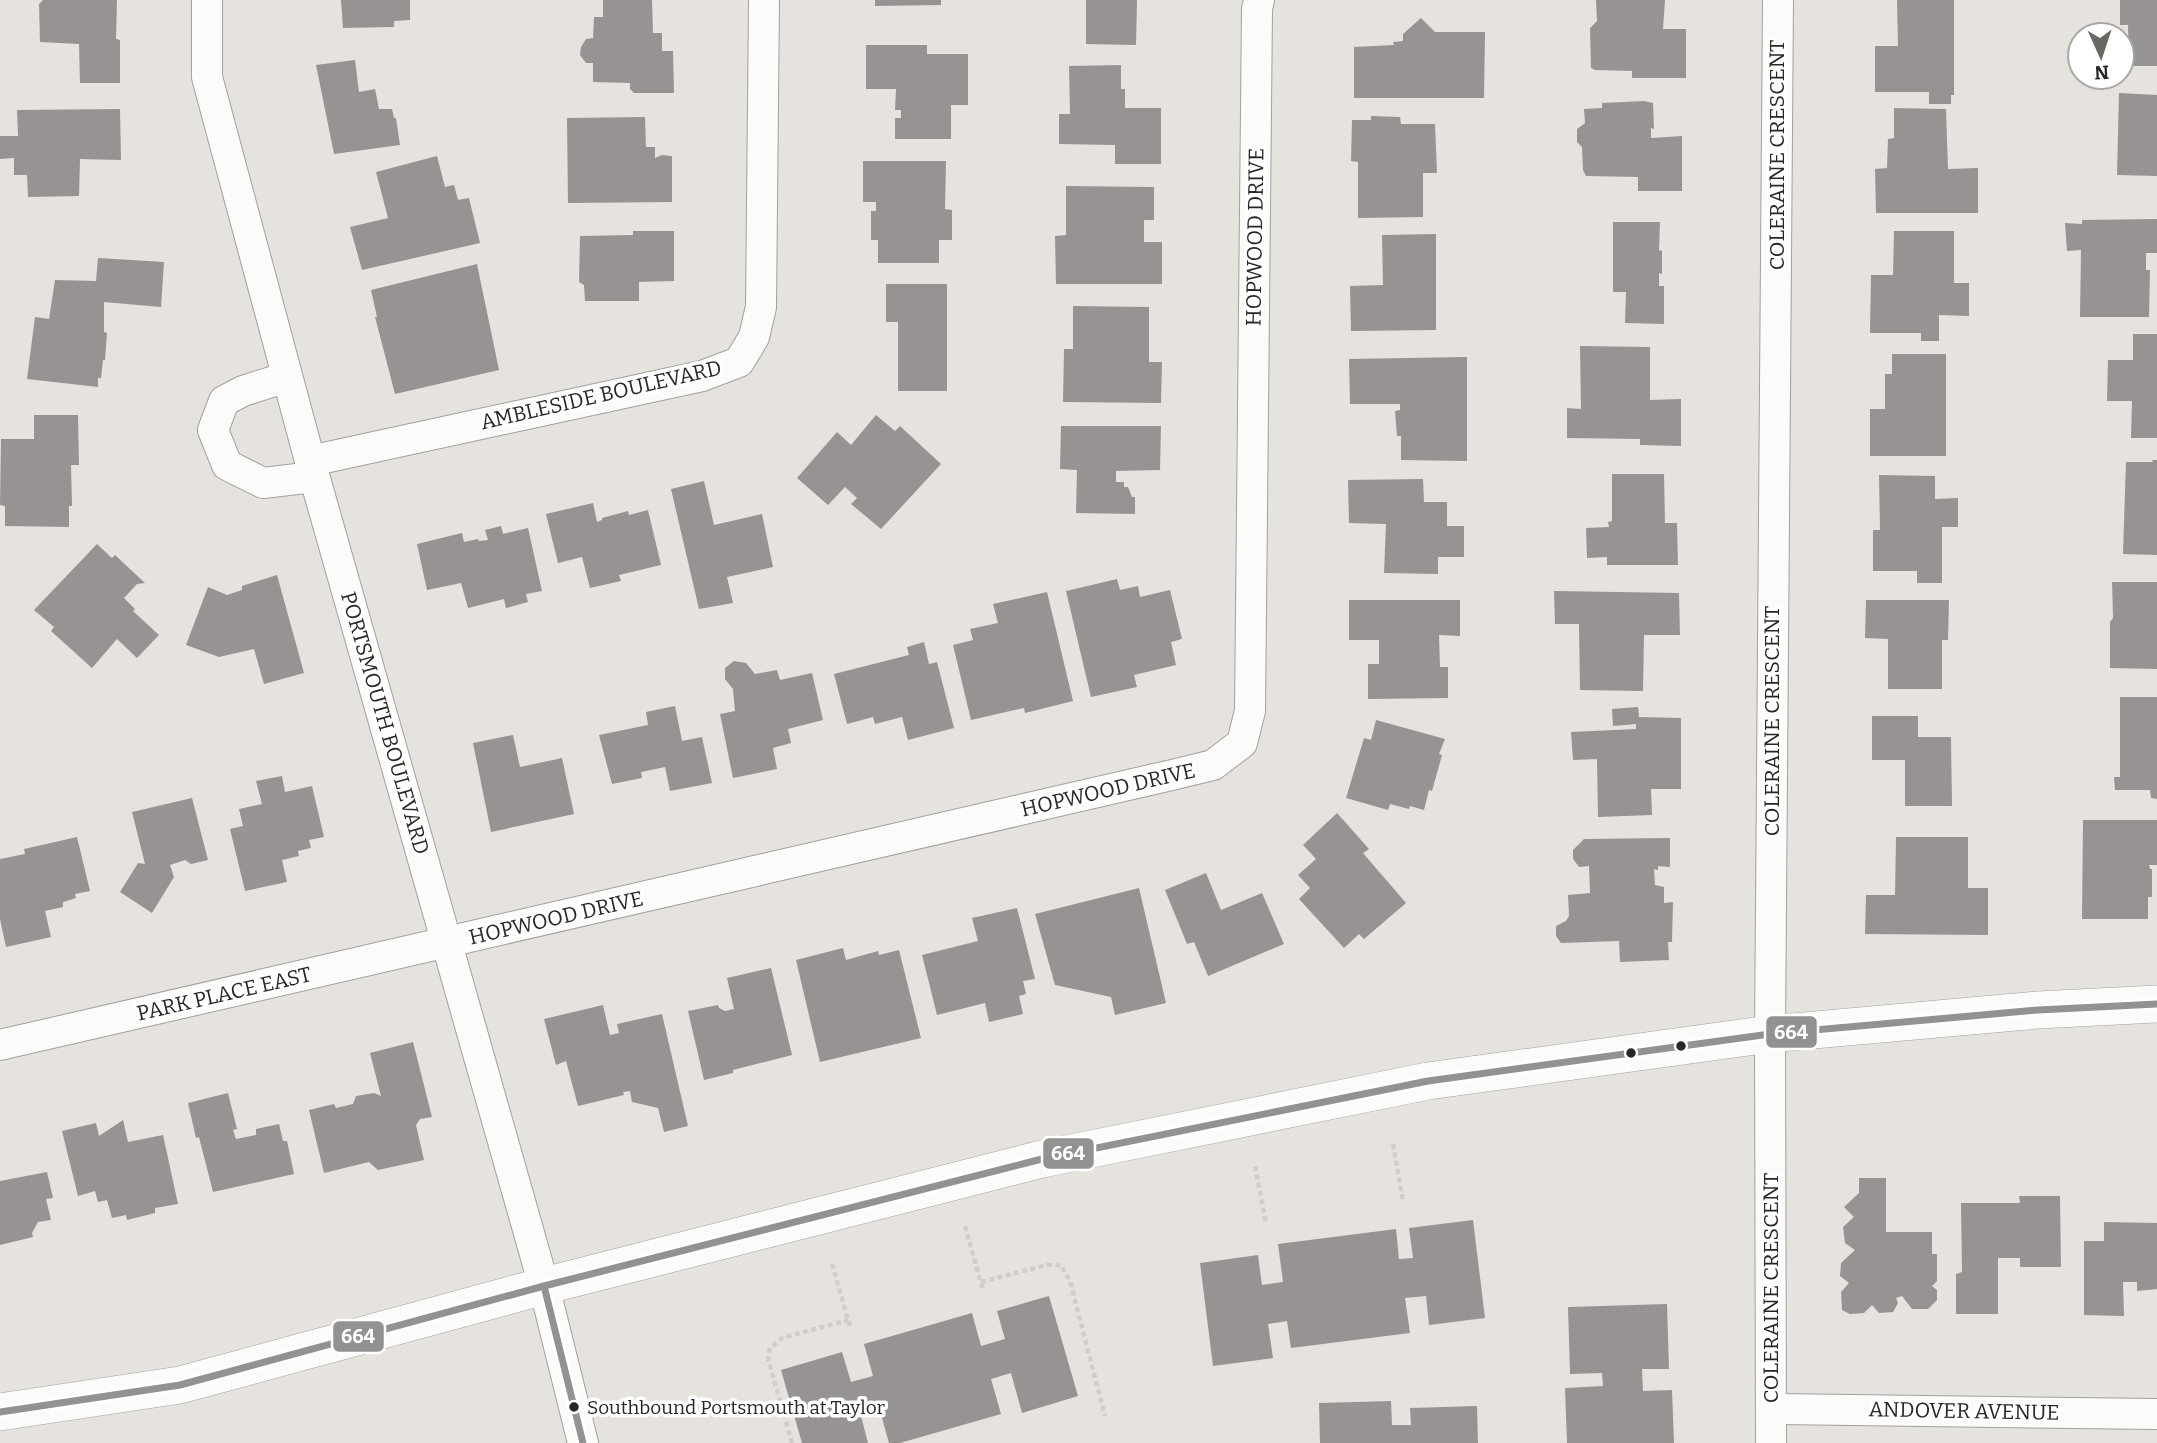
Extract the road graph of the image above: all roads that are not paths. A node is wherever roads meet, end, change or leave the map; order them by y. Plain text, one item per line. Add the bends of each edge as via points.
1 (207, 0) edge
2 (764, 0) edge
3 (1259, 0) edge
4 (1778, 0) edge
5 (287, 377) junction
6 (312, 469) junction
7 (448, 943) junction
8 (2157, 1004) edge
9 (1770, 1034) junction
10 (0, 1045) edge
11 (544, 1286) junction
12 (1772, 1409) junction
13 (0, 1412) edge
14 (2157, 1414) edge
15 (583, 1443) edge
16 (1771, 1443) edge

1 - 5 street, PORTSMOUTH BOULEVARD via 207,77
2 - 6 street, AMBLESIDE BOULEVARD via 761,307 754,337 739,362 702,376
3 - 7 street, HOPWOOD DRIVE via 1250,711 1242,743 1213,765
4 - 9 street, COLERAINE CRESCENT
5 - 6 street, PORTSMOUTH BOULEVARD
5 - 6 street, AMBLESIDE BOULEVARD via 224,401 213,430 227,465 263,483
6 - 7 street, PORTSMOUTH BOULEVARD
7 - 10 street, PARK PLACE EAST
7 - 11 street, PORTSMOUTH BOULEVARD
8 - 9 street
9 - 11 street via 1428,1082 1042,1159
9 - 12 street, COLERAINE CRESCENT
11 - 13 street via 180,1385
11 - 15 street, PORTSMOUTH BOULEVARD
12 - 14 street, ANDOVER AVENUE
12 - 16 street, COLERAINE CRESCENT

